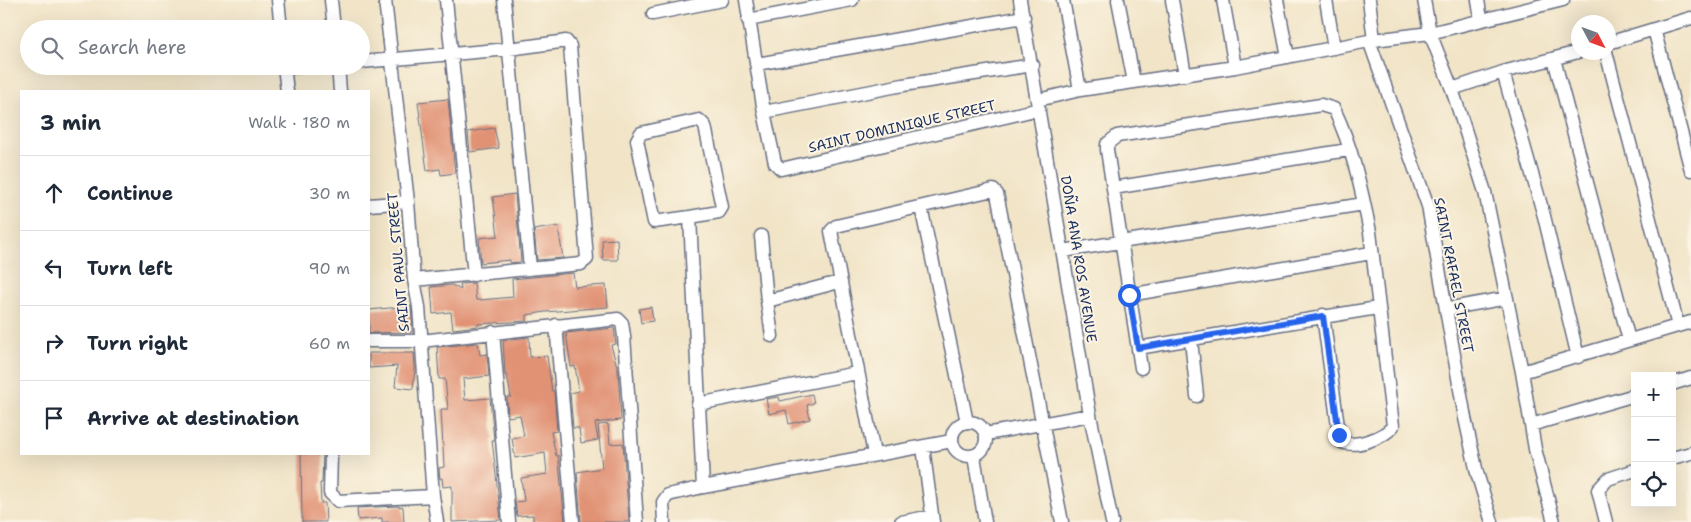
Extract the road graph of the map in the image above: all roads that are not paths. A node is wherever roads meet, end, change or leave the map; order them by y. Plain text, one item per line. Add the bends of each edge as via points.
1 (278, 0) edge
2 (331, 0) edge
3 (385, 0) edge
4 (446, 0) edge
5 (504, 0) edge
6 (722, 0) edge
7 (746, 0) edge
8 (852, 0) edge
9 (1020, 0) edge
10 (1063, 0) edge
11 (1118, 0) edge
12 (1172, 0) edge
13 (1223, 0) edge
14 (1277, 0) edge
15 (1326, 0) edge
16 (1369, 0) edge
17 (1424, 0) edge
18 (1478, 0) edge
19 (1563, 0) edge
20 (698, 3) edge
21 (1529, 5) edge
22 (653, 14) dead end
23 (1024, 17) junction
24 (1691, 18) edge
25 (280, 20) edge
26 (333, 20) edge
27 (748, 20) junction
28 (1481, 20) junction
29 (1654, 29) junction
30 (1430, 32) junction
31 (1374, 40) junction
32 (1616, 41) edge
33 (1334, 48) junction
34 (508, 49) junction
35 (451, 53) junction
36 (1571, 54) edge
37 (1288, 57) junction
38 (1554, 59) junction
39 (390, 60) junction
40 (1608, 60) edge
41 (370, 61) edge
42 (756, 64) junction
43 (1033, 65) junction
44 (1234, 67) junction
45 (1503, 72) junction
46 (285, 75) edge
47 (339, 75) edge
48 (1185, 75) junction
49 (1134, 82) junction
50 (1452, 89) junction
51 (287, 90) edge
52 (340, 90) edge
53 (1080, 90) junction
54 (1039, 105) junction
55 (764, 112) junction
56 (1348, 150) junction
57 (1691, 170) edge
58 (1113, 188) junction
59 (408, 202) junction
60 (1364, 204) junction
61 (370, 205) edge
62 (921, 207) junction
63 (690, 217) junction
64 (761, 236) dead end
65 (1120, 241) junction
66 (1063, 251) junction
67 (1371, 253) junction
68 (530, 268) junction
69 (474, 275) junction
70 (414, 280) junction
71 (840, 282) junction
72 (1129, 295) junction
73 (1508, 298) junction
74 (767, 301) junction
75 (1377, 308) junction
76 (1446, 309) junction
77 (1323, 316) junction
78 (1691, 322) edge
79 (556, 325) junction
80 (1678, 326) junction
81 (493, 332) junction
82 (772, 336) dead end
83 (1191, 340) junction
84 (1628, 340) junction
85 (370, 341) edge
86 (421, 341) junction
87 (1138, 348) junction
88 (1578, 357) junction
89 (1141, 368) dead end
90 (1522, 372) junction
91 (857, 373) junction
92 (1691, 378) edge
93 (1676, 383) edge
94 (1197, 396) dead end
95 (1631, 396) edge
96 (698, 404) junction
97 (1090, 415) junction
98 (967, 422) junction
99 (1042, 425) junction
100 (1531, 425) junction
101 (986, 434) junction
102 (952, 441) junction
103 (923, 448) junction
104 (1691, 452) edge
105 (874, 454) junction
106 (331, 455) edge
107 (974, 456) junction
108 (1676, 457) edge
109 (1631, 471) edge
110 (703, 487) junction
111 (433, 496) junction
112 (933, 519) edge
113 (437, 522) edge
114 (509, 522) edge
115 (573, 522) edge
116 (638, 522) edge
117 (664, 522) edge
118 (901, 522) edge
119 (985, 522) edge
120 (1062, 522) edge
121 (1112, 522) edge
122 (1492, 522) edge
123 (1554, 522) edge
124 (1606, 522) edge

1 - 25 street
2 - 26 street
3 - 39 street, SAINT PAUL STREET
4 - 35 street
5 - 34 street
6 - 20 street
7 - 27 street
8 - 27 street
9 - 23 street, DOÑA ANA ROS AVENUE
10 - 53 street
11 - 49 street
12 - 48 street
13 - 44 street
14 - 37 street
15 - 33 street
16 - 31 street
17 - 30 street
18 - 28 street
19 - 21 street, SAINT DOMINIQUE STREET
20 - 22 street
21 - 28 street, SAINT DOMINIQUE STREET
23 - 42 street
23 - 43 street, DOÑA ANA ROS AVENUE
24 - 29 street
27 - 42 street
28 - 30 street, SAINT DOMINIQUE STREET
29 - 32 street
29 - 57 street
30 - 31 street, SAINT DOMINIQUE STREET
30 - 50 street
31 - 33 street, SAINT DOMINIQUE STREET
31 - 76 street, SAINT RAFAEL STREET via 1370,46 1428,206
33 - 37 street, SAINT DOMINIQUE STREET
34 - 35 street
34 - 68 street
34 - 68 street via 566,41 572,61 587,258 581,264
35 - 39 street
35 - 69 street
36 - 38 street
37 - 44 street, SAINT DOMINIQUE STREET
38 - 45 street
38 - 84 street
39 - 41 street
39 - 59 street, SAINT PAUL STREET
40 - 80 street
42 - 55 street
43 - 54 street, DOÑA ANA ROS AVENUE
43 - 55 street via 903,84
44 - 48 street, SAINT DOMINIQUE STREET
45 - 50 street
45 - 88 street via 1544,216
46 - 51 street
47 - 52 street
48 - 49 street, SAINT DOMINIQUE STREET
49 - 53 street, SAINT DOMINIQUE STREET
50 - 73 street via 1486,192
53 - 54 street, SAINT DOMINIQUE STREET
54 - 55 street, SAINT DOMINIQUE STREET via 785,169 778,168 775,163
54 - 66 street, DOÑA ANA ROS AVENUE
56 - 58 street
56 - 58 street via 1334,109 1321,105 1117,136 1107,144
56 - 60 street
58 - 65 street
59 - 61 street
59 - 70 street, SAINT PAUL STREET
60 - 65 street
60 - 67 street
62 - 71 street via 832,229 831,241
62 - 98 street
62 - 99 street via 988,189 996,191
63 - 63 street via 654,222 637,140 641,133 699,120 705,126 722,206 719,212
63 - 96 street
64 - 74 street
65 - 66 street
65 - 72 street
66 - 97 street, DOÑA ANA ROS AVENUE
67 - 72 street
67 - 75 street
68 - 69 street
69 - 70 street
70 - 86 street, SAINT PAUL STREET
71 - 74 street
71 - 91 street
72 - 87 street
73 - 76 street
73 - 90 street
74 - 82 street
75 - 77 street
75 - 77 street via 1393,426 1383,435 1352,444 1340,441
76 - 122 street, SAINT RAFAEL STREET via 1467,427
77 - 83 street
78 - 80 street
79 - 81 street
79 - 115 street
79 - 116 street via 612,319 618,319 622,324
80 - 84 street
81 - 86 street
81 - 114 street
83 - 87 street
83 - 94 street
84 - 88 street
85 - 86 street
86 - 111 street, SAINT PAUL STREET
87 - 89 street
88 - 90 street
90 - 100 street
91 - 96 street
91 - 105 street
92 - 93 street
95 - 100 street
96 - 110 street
97 - 99 street
97 - 121 street, DOÑA ANA ROS AVENUE
98 - 101 street via 982,427
98 - 102 street via 954,432
99 - 101 street
99 - 120 street
100 - 123 street
101 - 107 street via 986,444
102 - 103 street
102 - 107 street via 959,454
103 - 105 street
103 - 112 street
104 - 108 street
105 - 110 street
106 - 111 street via 330,493 338,501
107 - 119 street
109 - 124 street via 1608,479 1598,490
110 - 117 street via 668,495 663,502
111 - 113 street, SAINT PAUL STREET
112 - 118 street

